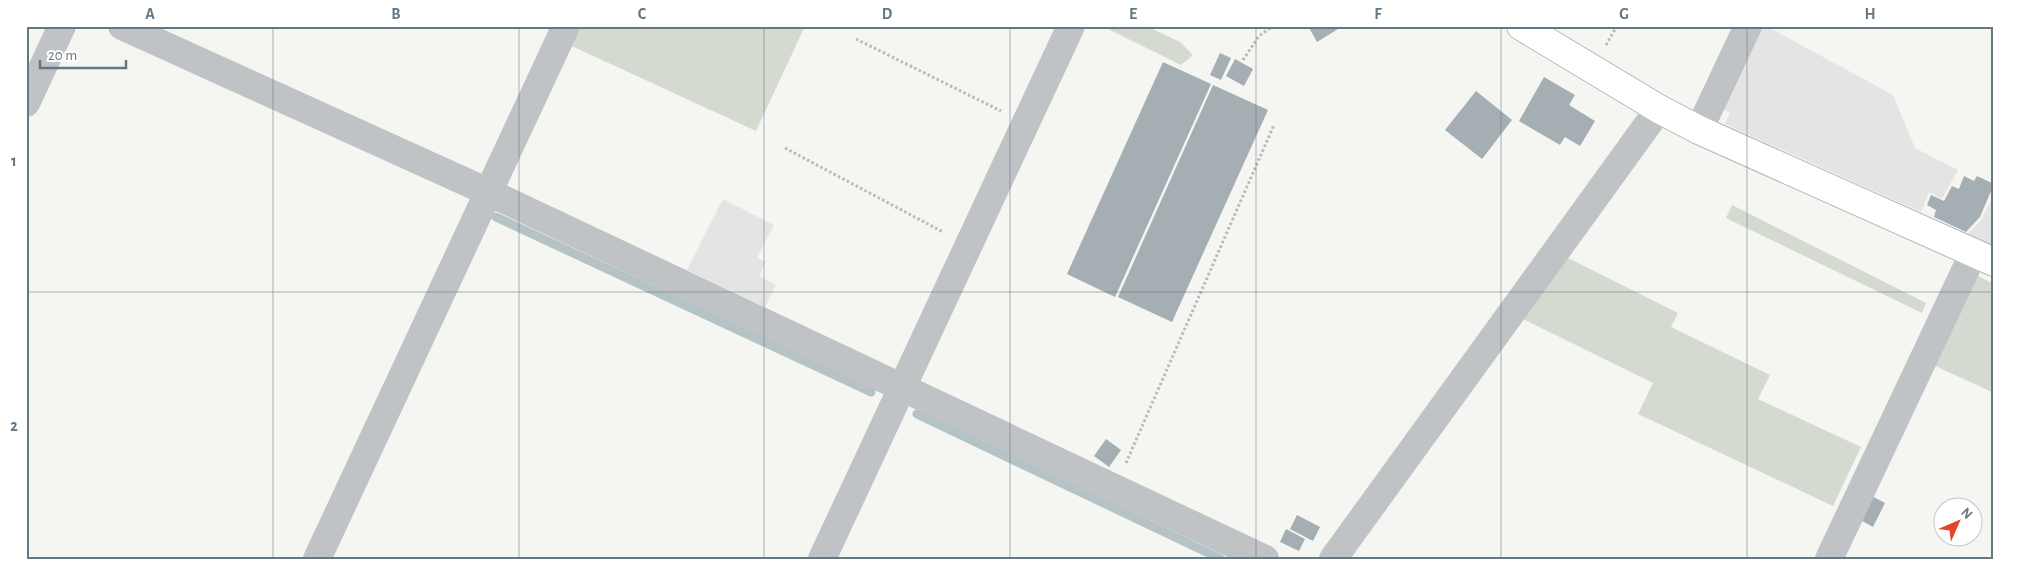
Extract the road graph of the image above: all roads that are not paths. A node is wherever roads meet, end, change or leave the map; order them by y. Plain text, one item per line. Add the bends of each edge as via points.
1 (62, 26) edge
2 (122, 26) edge
3 (566, 26) edge
4 (1071, 26) edge
5 (1521, 26) edge
6 (1748, 26) edge
7 (26, 103) edge
8 (1659, 109) junction
9 (1699, 130) junction
10 (488, 192) junction
11 (1984, 257) edge
12 (902, 388) junction
13 (317, 559) edge
14 (822, 559) edge
15 (1265, 559) edge
16 (1334, 559) edge
17 (1829, 559) edge

1 - 7 street
2 - 10 street
3 - 10 street
4 - 12 street
5 - 8 street
6 - 9 street
8 - 9 street
8 - 16 street
9 - 11 street
10 - 12 street
10 - 13 street
11 - 17 street
12 - 14 street
12 - 15 street

